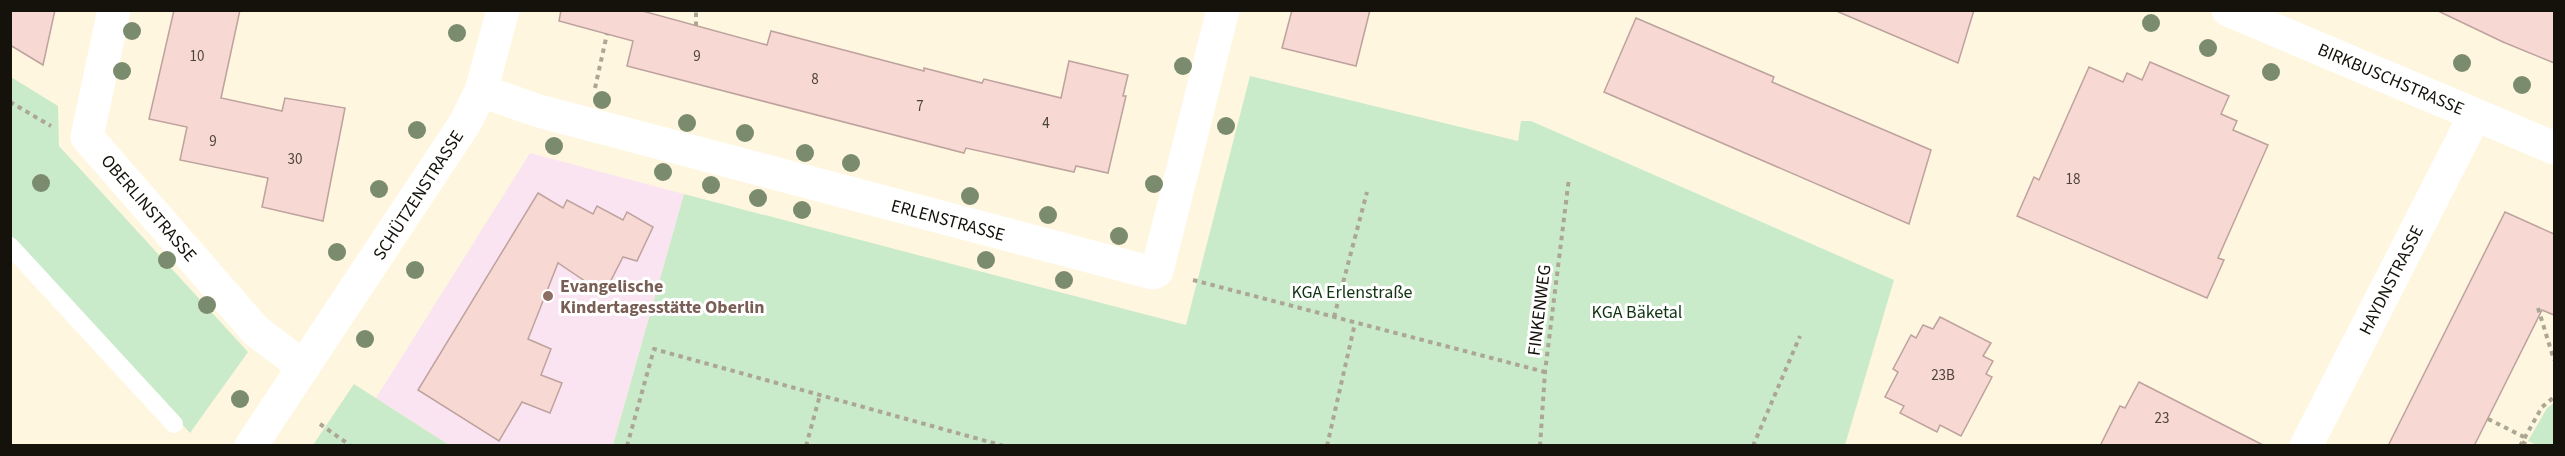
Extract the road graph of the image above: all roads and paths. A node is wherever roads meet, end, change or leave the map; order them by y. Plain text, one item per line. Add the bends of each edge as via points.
1 (114, 10) edge
2 (503, 10) edge
3 (696, 10) edge
4 (1223, 10) edge
5 (2228, 10) edge
6 (696, 26) dead end
7 (607, 34) dead end
8 (595, 88) dead end
9 (481, 91) junction
10 (10, 102) edge
11 (2475, 115) junction
12 (57, 130) dead end
13 (2554, 148) edge
14 (1569, 178) dead end
15 (1367, 192) dead end
16 (10, 246) edge
17 (1157, 271) junction
18 (2538, 308) dead end
19 (1334, 317) junction
20 (1355, 323) junction
21 (1800, 336) dead end
22 (2554, 360) edge
23 (304, 367) junction
24 (1545, 372) junction
25 (820, 395) junction
26 (2554, 397) edge
27 (2488, 419) dead end
28 (174, 424) dead end
29 (320, 424) dead end
30 (2524, 437) junction
31 (984, 440) junction
32 (2521, 444) edge
33 (251, 446) edge
34 (351, 446) edge
35 (627, 446) edge
36 (806, 446) edge
37 (983, 446) edge
38 (1004, 446) edge
39 (1327, 446) edge
40 (1540, 446) edge
41 (1753, 446) edge
42 (2306, 446) edge
43 (2529, 446) edge

1 - 23 street, OBERLINSTRASSE via 87,137 256,331
2 - 9 street, SCHÜTZENSTRASSE
3 - 6 path
4 - 17 street
5 - 11 street, BIRKBUSCHSTRASSE
7 - 8 path
9 - 17 street, ERLENSTRASSE via 550,115 1149,273
9 - 23 street, SCHÜTZENSTRASSE via 465,123
10 - 12 path
11 - 13 street, BIRKBUSCHSTRASSE
11 - 42 street, HAYDNSTRASSE
14 - 24 path, FINKENWEG
15 - 19 path
16 - 28 lane
17 - 19 path
18 - 22 path
19 - 20 path
20 - 24 path
20 - 39 path
21 - 41 path
23 - 33 street, SCHÜTZENSTRASSE
24 - 40 path, FINKENWEG
25 - 31 path
25 - 35 path via 654,349
25 - 36 path
26 - 30 path via 2542,406
27 - 30 path
29 - 34 path
30 - 32 path
31 - 37 path
31 - 38 path
32 - 43 path

